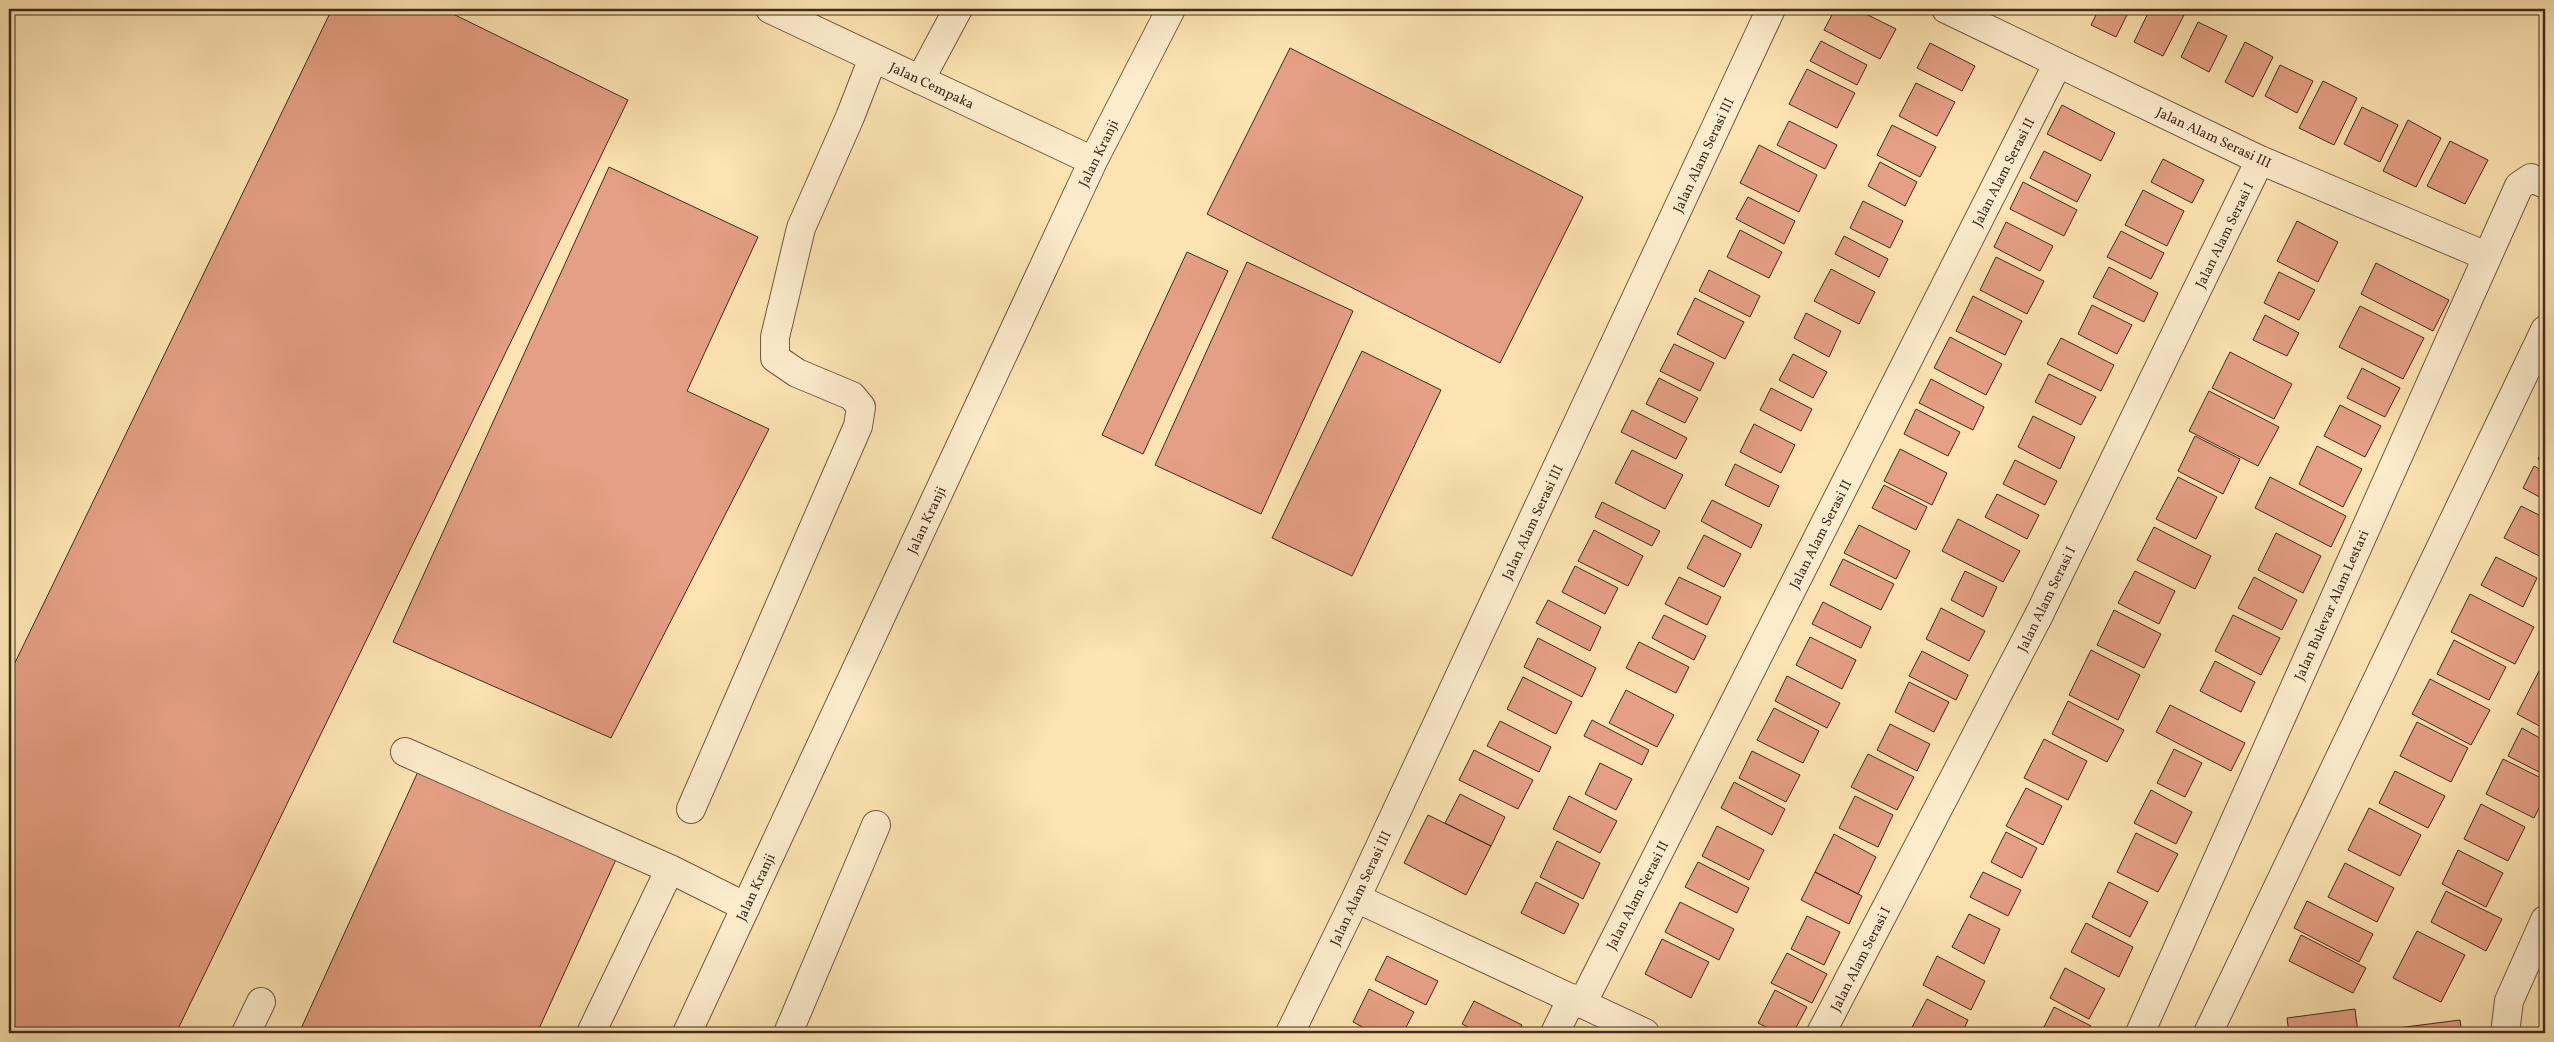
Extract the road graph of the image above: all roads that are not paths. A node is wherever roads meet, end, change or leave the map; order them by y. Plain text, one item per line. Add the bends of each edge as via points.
1 (770, 9) edge
2 (958, 9) edge
3 (1171, 9) edge
4 (1771, 9) edge
5 (1946, 9) edge
6 (873, 58) junction
7 (2058, 63) junction
8 (920, 80) junction
9 (2260, 160) junction
10 (1094, 161) junction
11 (2536, 182) edge
12 (2486, 256) junction
13 (2545, 330) edge
14 (405, 752) dead end
15 (691, 809) dead end
16 (876, 825) dead end
17 (670, 868) junction
18 (1356, 898) junction
19 (746, 907) junction
20 (2545, 920) edge
21 (1577, 1001) junction
22 (261, 1002) dead end
23 (2225, 1002) junction
24 (246, 1033) edge
25 (591, 1033) edge
26 (687, 1033) edge
27 (788, 1033) edge
28 (1290, 1033) edge
29 (1555, 1033) edge
30 (1646, 1033) edge
31 (1821, 1033) edge
32 (2140, 1033) edge
33 (2208, 1033) edge
34 (2229, 1033) edge
35 (2505, 1033) edge

1 - 6 street, Jalan Cempaka
2 - 8 street
3 - 10 street, Jalan Kranji
4 - 18 street, Jalan Alam Serasi III
5 - 7 street, Jalan Alam Serasi III
6 - 8 street, Jalan Cempaka
6 - 15 street via 801,228 775,337 775,358 797,373 852,396 861,407 858,426
7 - 9 street, Jalan Alam Serasi III
7 - 21 street, Jalan Alam Serasi II
8 - 10 street, Jalan Cempaka
9 - 12 street, Jalan Alam Serasi III
9 - 31 street, Jalan Alam Serasi I via 2039,615
10 - 19 street, Jalan Kranji
11 - 12 street, Jalan Bulevar Alam Lestari via 2519,186
12 - 32 street, Jalan Bulevar Alam Lestari
13 - 23 street
14 - 17 street
16 - 27 street
17 - 19 street
17 - 25 street
18 - 21 street
18 - 28 street, Jalan Alam Serasi III
19 - 26 street, Jalan Kranji
20 - 35 street via 2509,1001
21 - 29 street, Jalan Alam Serasi II
21 - 30 street
22 - 24 street
23 - 33 street
23 - 34 street

